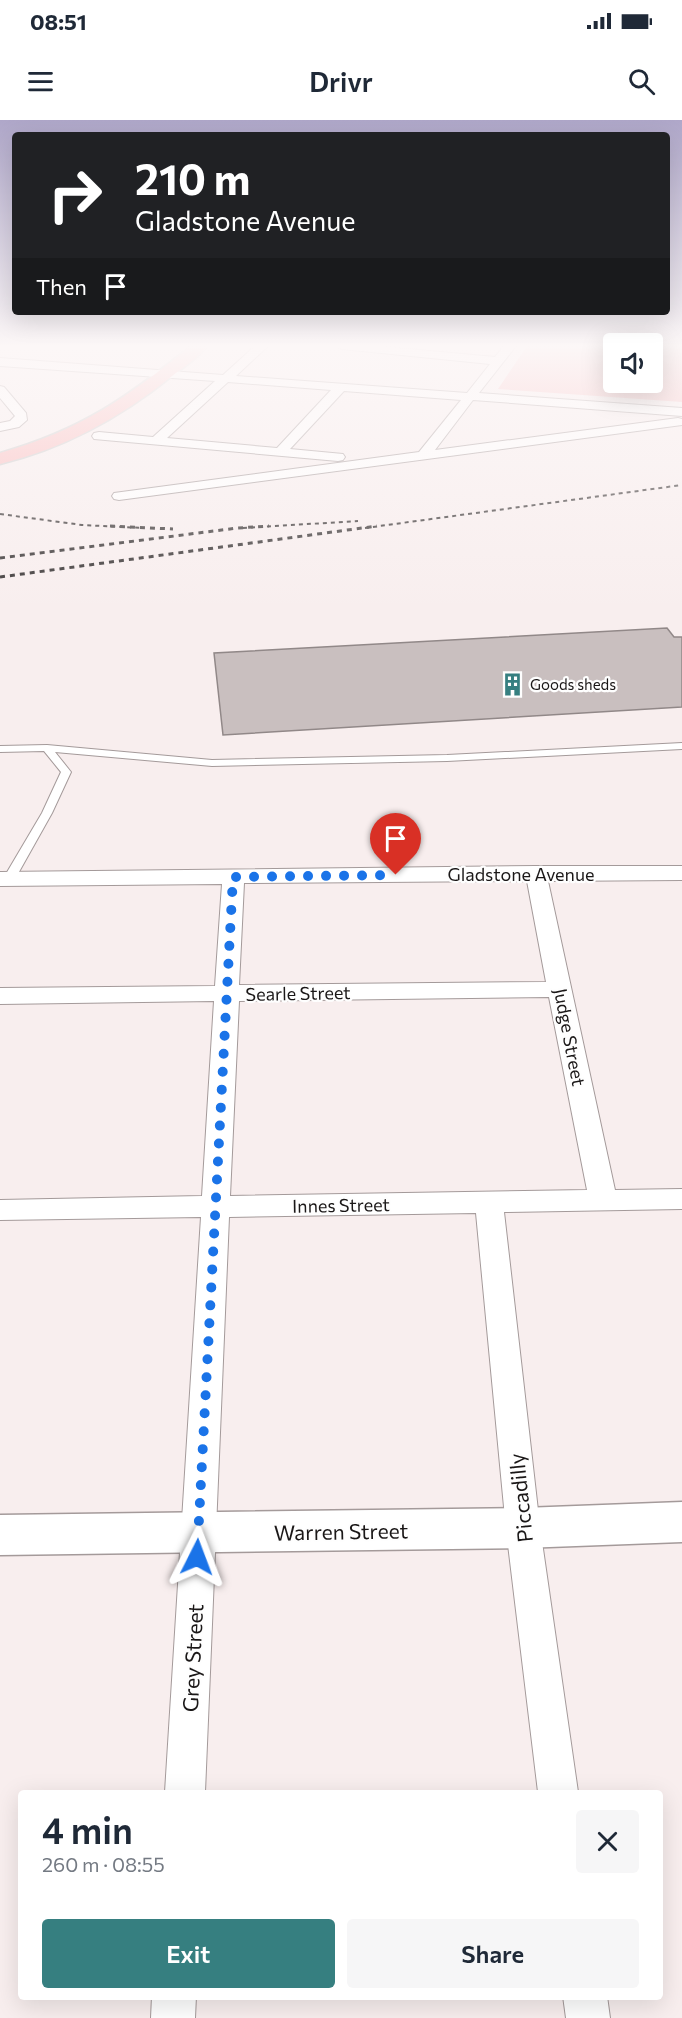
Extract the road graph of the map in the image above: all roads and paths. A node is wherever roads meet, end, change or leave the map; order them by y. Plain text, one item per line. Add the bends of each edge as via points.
1 (40, 435) edge
2 (69, 435) edge
3 (163, 435) edge
4 (296, 435) edge
5 (440, 435) edge
6 (586, 435) edge
7 (99, 436) dead end
8 (157, 440) junction
9 (0, 448) edge
10 (281, 451) junction
11 (423, 456) junction
12 (0, 459) edge
13 (378, 461) junction
14 (119, 496) dead end
15 (682, 746) edge
16 (47, 748) junction
17 (0, 749) edge
18 (536, 873) junction
19 (682, 873) edge
20 (233, 877) junction
21 (5, 879) edge
22 (561, 989) junction
23 (227, 993) junction
24 (0, 996) edge
25 (682, 1199) edge
26 (603, 1201) junction
27 (489, 1203) junction
28 (216, 1207) junction
29 (0, 1210) edge
30 (682, 1522) edge
31 (523, 1528) junction
32 (198, 1533) junction
33 (0, 1535) edge
34 (185, 1790) edge
35 (558, 1790) edge
36 (174, 2000) edge
37 (586, 2000) edge
38 (173, 2018) edge
39 (588, 2018) edge

1 - 9 highway
2 - 12 highway
3 - 8 street
4 - 10 street
5 - 11 street
6 - 11 street
7 - 8 street
8 - 10 street
10 - 13 street
11 - 13 street
13 - 14 street
15 - 16 lane via 424,759 212,763
16 - 17 lane
16 - 21 lane via 66,772 47,813
18 - 19 street, Gladstone Avenue
18 - 20 street, Gladstone Avenue
18 - 22 street, Judge Street
20 - 21 street, Gladstone Avenue
20 - 23 street, Grey Street
22 - 23 street, Searle Street
22 - 26 street, Judge Street
23 - 24 street, Searle Street
23 - 28 street, Grey Street
25 - 26 street, Innes Street
26 - 27 street, Innes Street
27 - 28 street, Innes Street
27 - 31 street, Piccadilly
28 - 29 street, Innes Street
28 - 32 street, Grey Street
30 - 31 street, Warren Street
31 - 32 street, Warren Street
31 - 35 street, Piccadilly
32 - 33 street, Warren Street
32 - 34 street, Grey Street
36 - 38 street
37 - 39 street

